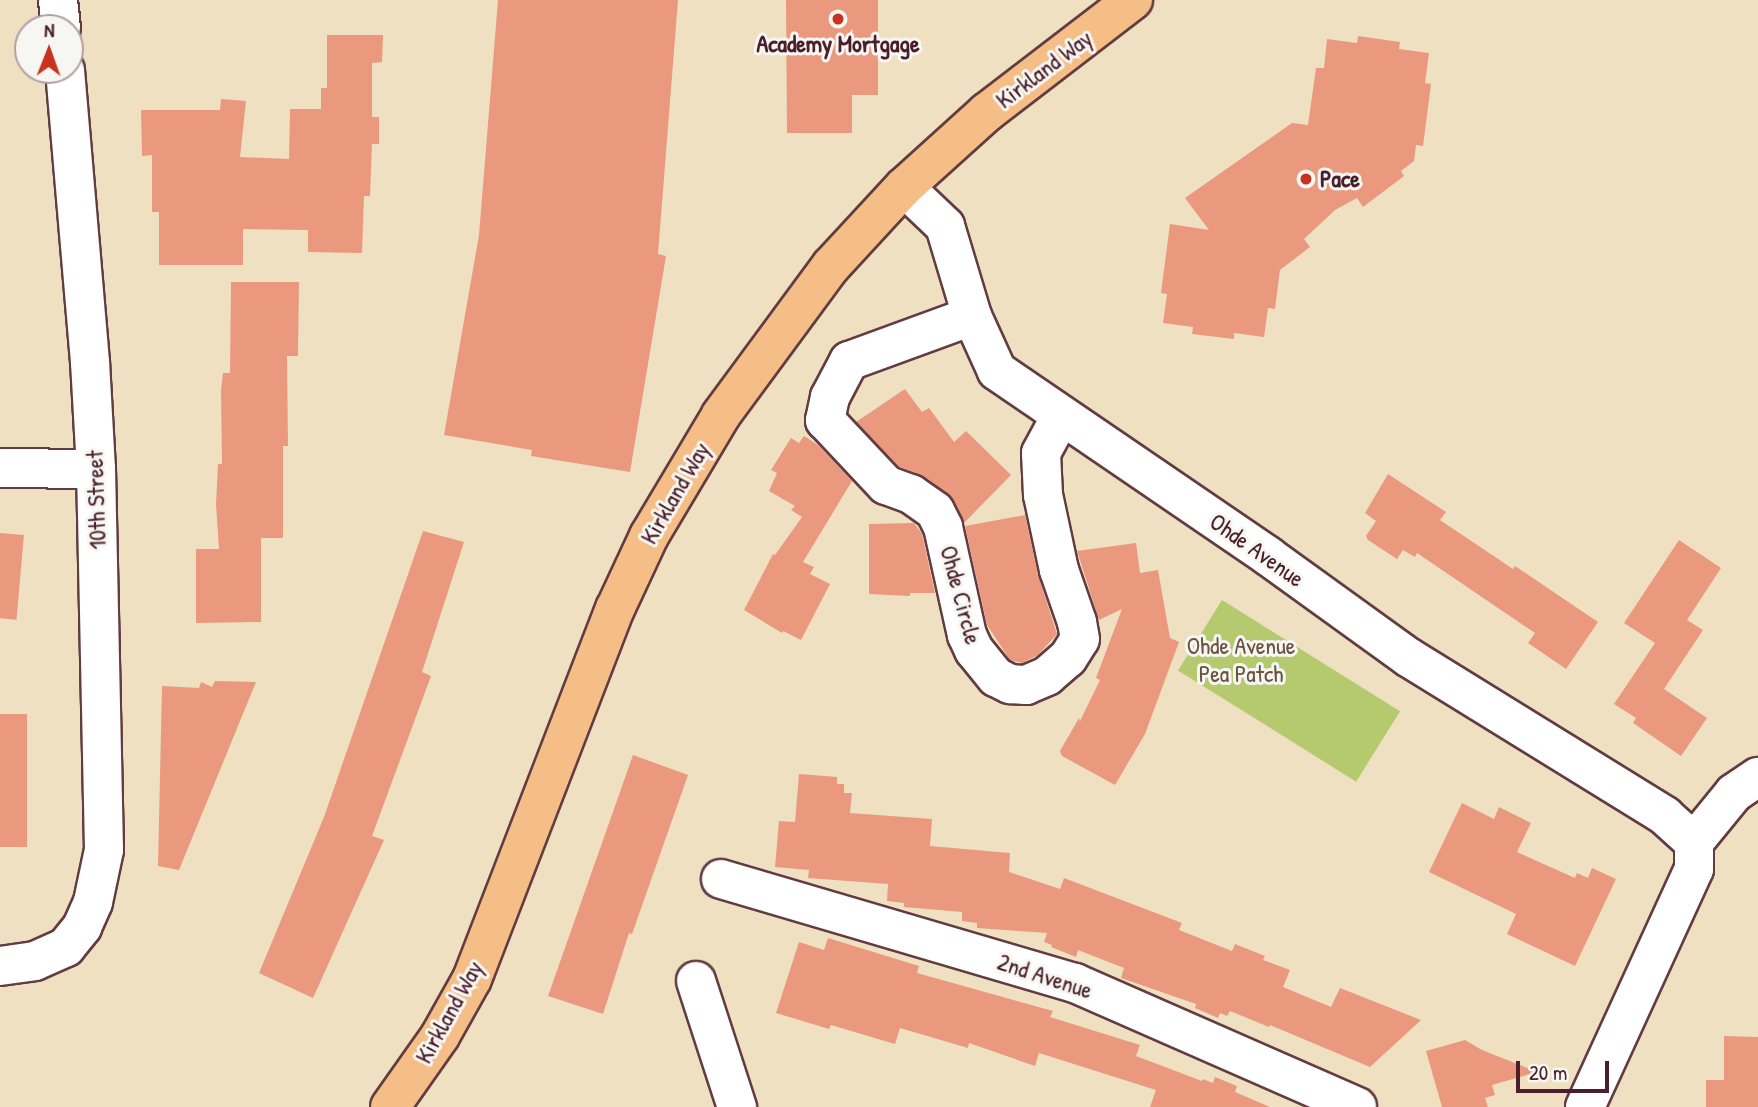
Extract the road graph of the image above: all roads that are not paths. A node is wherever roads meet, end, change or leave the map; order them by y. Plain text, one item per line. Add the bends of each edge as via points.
1 (1133, 0) edge
2 (66, 84) edge
3 (904, 187) junction
4 (972, 316) junction
5 (1060, 416) junction
6 (0, 468) edge
7 (96, 469) junction
8 (1758, 777) edge
9 (1694, 842) junction
10 (721, 879) dead end
11 (0, 967) edge
12 (696, 981) dead end
13 (390, 1107) edge
14 (737, 1107) edge
15 (1357, 1107) edge
16 (1585, 1107) edge

1 - 3 main road, Kirkland Way via 986,112
2 - 7 street, 10th Street
3 - 4 street, Ohde Avenue via 945,226
3 - 13 main road, Kirkland Way via 831,266 771,344 721,415 649,536 615,609 472,979
4 - 5 street, Ohde Avenue via 997,371
4 - 5 street, Ohde Circle via 849,361 830,397 825,420 886,485 911,494 934,511 943,527 967,635 996,677 1010,684 1026,685 1047,676 1069,658 1080,639 1043,495 1041,453
5 - 9 street, Ohde Avenue via 1408,657 1665,816
6 - 7 street
7 - 11 street, 10th Street via 104,850 93,902 82,927 65,947 35,961
8 - 9 street via 1734,793
9 - 16 street via 1694,869
10 - 15 street, 2nd Avenue via 1075,983
12 - 14 street

